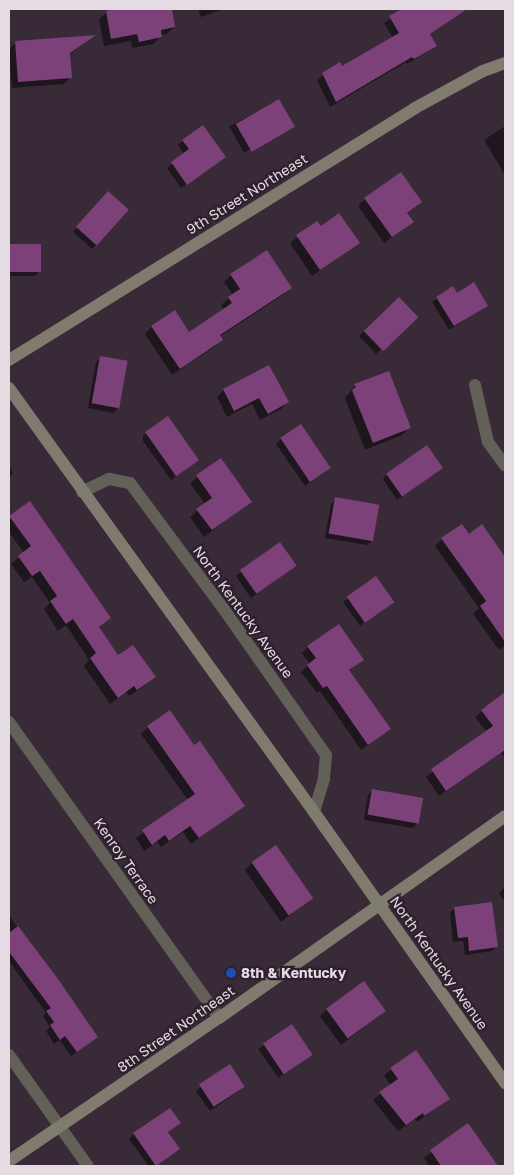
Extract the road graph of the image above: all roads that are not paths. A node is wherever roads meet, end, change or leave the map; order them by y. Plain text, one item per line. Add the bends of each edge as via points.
1 (505, 63) edge
2 (9, 360) edge
3 (475, 385) dead end
4 (9, 388) edge
5 (505, 466) edge
6 (82, 492) junction
7 (9, 722) edge
8 (314, 812) junction
9 (505, 816) edge
10 (380, 905) junction
11 (219, 1018) junction
12 (9, 1055) edge
13 (505, 1083) edge
14 (59, 1127) junction
15 (9, 1161) edge
16 (88, 1166) edge

1 - 2 street, 9th Street Northeast via 483,71 415,108
3 - 5 street via 488,442
4 - 6 street, North Kentucky Avenue
6 - 8 street, North Kentucky Avenue
6 - 8 street, North Kentucky Avenue via 109,479 130,483 223,608 326,755 324,779
7 - 11 street, Kenroy Terrace
8 - 10 street, North Kentucky Avenue
9 - 10 street, 8th Street Northeast
10 - 11 street, 8th Street Northeast
10 - 13 street, North Kentucky Avenue
11 - 14 street, 8th Street Northeast
12 - 14 street
14 - 15 street, 8th Street Northeast
14 - 16 street

